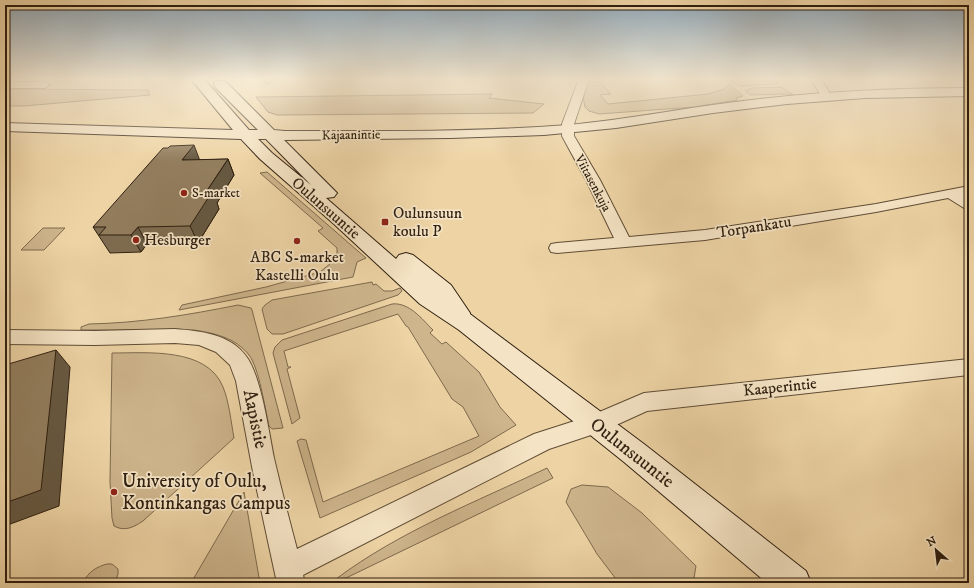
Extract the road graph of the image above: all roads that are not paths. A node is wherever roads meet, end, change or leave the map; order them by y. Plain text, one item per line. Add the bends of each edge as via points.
1 (228, 106) edge
2 (236, 106) edge
3 (574, 106) edge
4 (735, 106) edge
5 (5, 117) edge
6 (568, 125) junction
7 (5, 127) edge
8 (254, 130) junction
9 (969, 190) edge
10 (950, 194) junction
11 (969, 205) edge
12 (624, 242) junction
13 (557, 248) dead end
14 (467, 324) junction
15 (5, 337) edge
16 (969, 367) edge
17 (595, 424) junction
18 (290, 576) edge
19 (794, 583) edge

1 - 8 main road, Oulunsuuntie
2 - 8 main road, Oulunsuuntie
3 - 6 street
4 - 6 main road, Kajaanintie via 638,121
5 - 8 main road, Kajaanintie
6 - 8 main road, Kajaanintie via 448,134
6 - 12 street, Viitasenkuja via 568,136
7 - 8 main road, Kajaanintie via 124,132
8 - 14 main road, Oulunsuuntie via 443,290
8 - 14 main road, Oulunsuuntie via 266,156 428,299
9 - 10 street, Torpankatu
10 - 11 street
10 - 12 street, Torpankatu via 705,235
12 - 13 street, Torpankatu
14 - 17 main road, Oulunsuuntie
15 - 18 street, Aapistie via 174,336 202,338 223,347 239,361 247,382
16 - 17 street, Kaaperintie via 644,402
17 - 18 street, Aapistie via 542,441
17 - 19 main road, Oulunsuuntie

